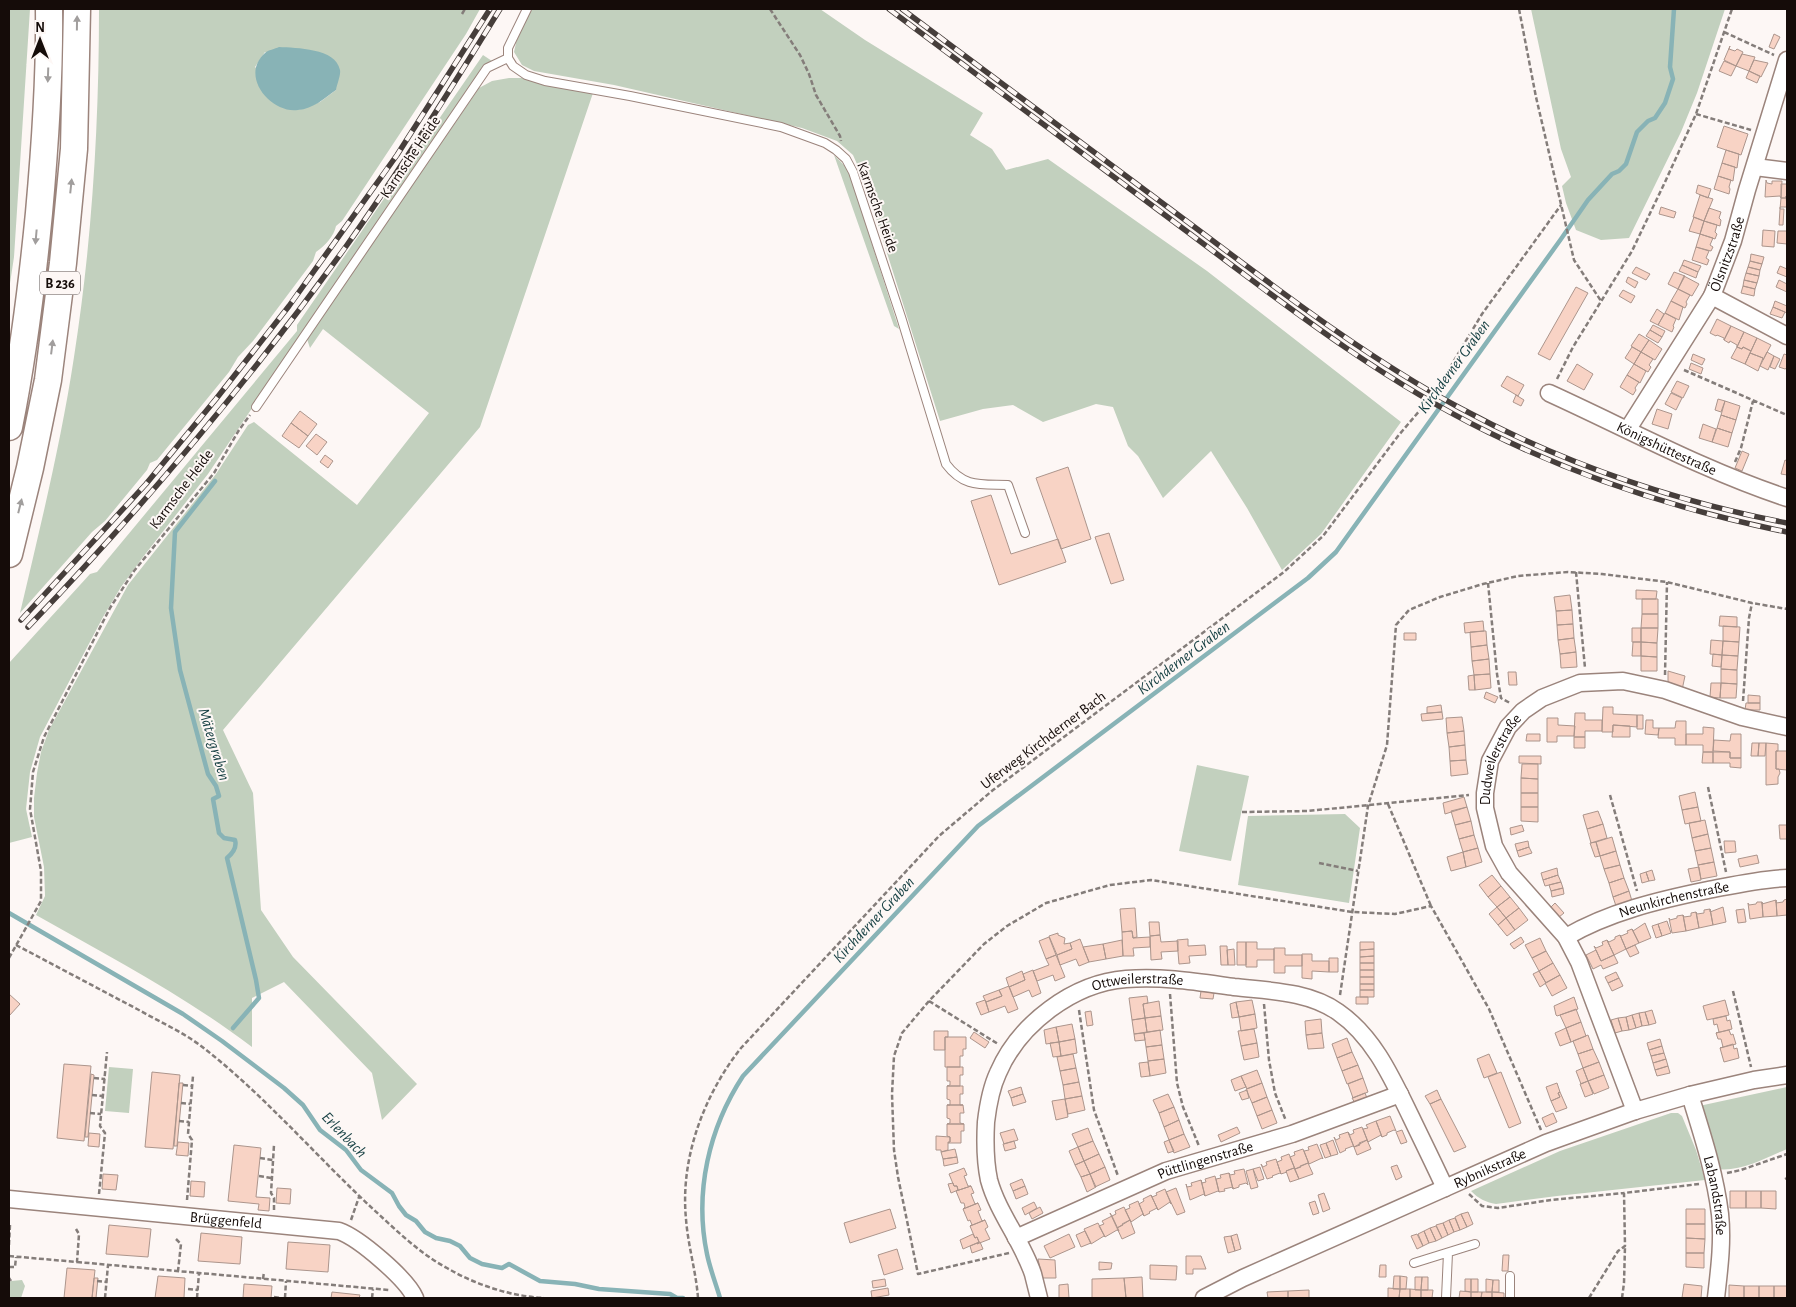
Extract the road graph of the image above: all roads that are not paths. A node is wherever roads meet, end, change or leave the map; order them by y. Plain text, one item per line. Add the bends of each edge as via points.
1 (49, 9) edge
2 (77, 9) edge
3 (527, 9) edge
4 (508, 58) junction
5 (1787, 61) edge
6 (1755, 167) junction
7 (1787, 170) edge
8 (1712, 296) junction
9 (1787, 336) edge
10 (1549, 393) road end
11 (256, 407) road end
12 (9, 427) edge
13 (1628, 429) junction
14 (1787, 498) edge
15 (1026, 533) dead end
16 (9, 554) edge
17 (1787, 727) edge
18 (1787, 878) edge
19 (1566, 937) junction
20 (1787, 1075) edge
21 (1400, 1094) junction
22 (1690, 1095) junction
23 (1635, 1111) junction
24 (1451, 1185) junction
25 (9, 1199) edge
26 (1016, 1238) junction
27 (1475, 1244) dead end
28 (1448, 1253) junction
29 (1414, 1263) dead end
30 (1510, 1276) dead end
31 (415, 1298) edge
32 (1039, 1298) edge
33 (1204, 1298) edge
34 (1446, 1298) edge
35 (1510, 1298) edge
36 (1716, 1298) edge

1 -> 12 highway, B 236 via 45,146 35,252 19,377
16 -> 2 highway, B 236 via 48,380 74,149
3 - 4 lane via 508,48
4 - 11 lane, Karmsche Heide via 487,68
4 - 15 lane, Karmsche Heide via 526,75 545,80 781,127 825,142 846,159 901,317 946,464 965,482 1008,485
5 - 6 street, Ölsnitzstraße
6 - 7 street
6 - 8 street, Ölsnitzstraße via 1733,241
8 - 9 street
8 - 13 street, Ölsnitzstraße
10 - 13 street, Königshüttestraße
13 - 14 street, Königshüttestraße
17 - 19 street, Dudweilerstraße via 1742,717 1665,690 1623,681 1580,683 1542,698 1523,711 1508,727 1490,761 1484,808 1494,846 1509,873
18 - 19 street, Neunkirchenstraße via 1679,896 1603,919
19 - 23 street, Dudweilerstraße
20 - 22 street, Rybnikstraße
21 - 24 street, Ottweilerstraße
21 - 26 street, Püttlingenstraße via 1292,1134 1166,1171
21 - 26 street, Ottweilerstraße via 1366,1037 1323,1003 1301,995 1169,978 1125,979 1098,984 1044,1013 1026,1030 998,1072 989,1100 986,1156 997,1201
22 - 23 street, Rybnikstraße
22 - 36 street, Labandstraße via 1714,1178 1720,1225
23 - 24 street, Rybnikstraße via 1546,1143
24 - 33 street, Rybnikstraße
25 - 31 street, Brüggenfeld via 339,1231 355,1238 406,1283
26 - 32 street, Ottweilerstraße via 1033,1273
27 - 28 lane
28 - 29 lane
28 - 34 lane
30 - 35 lane

